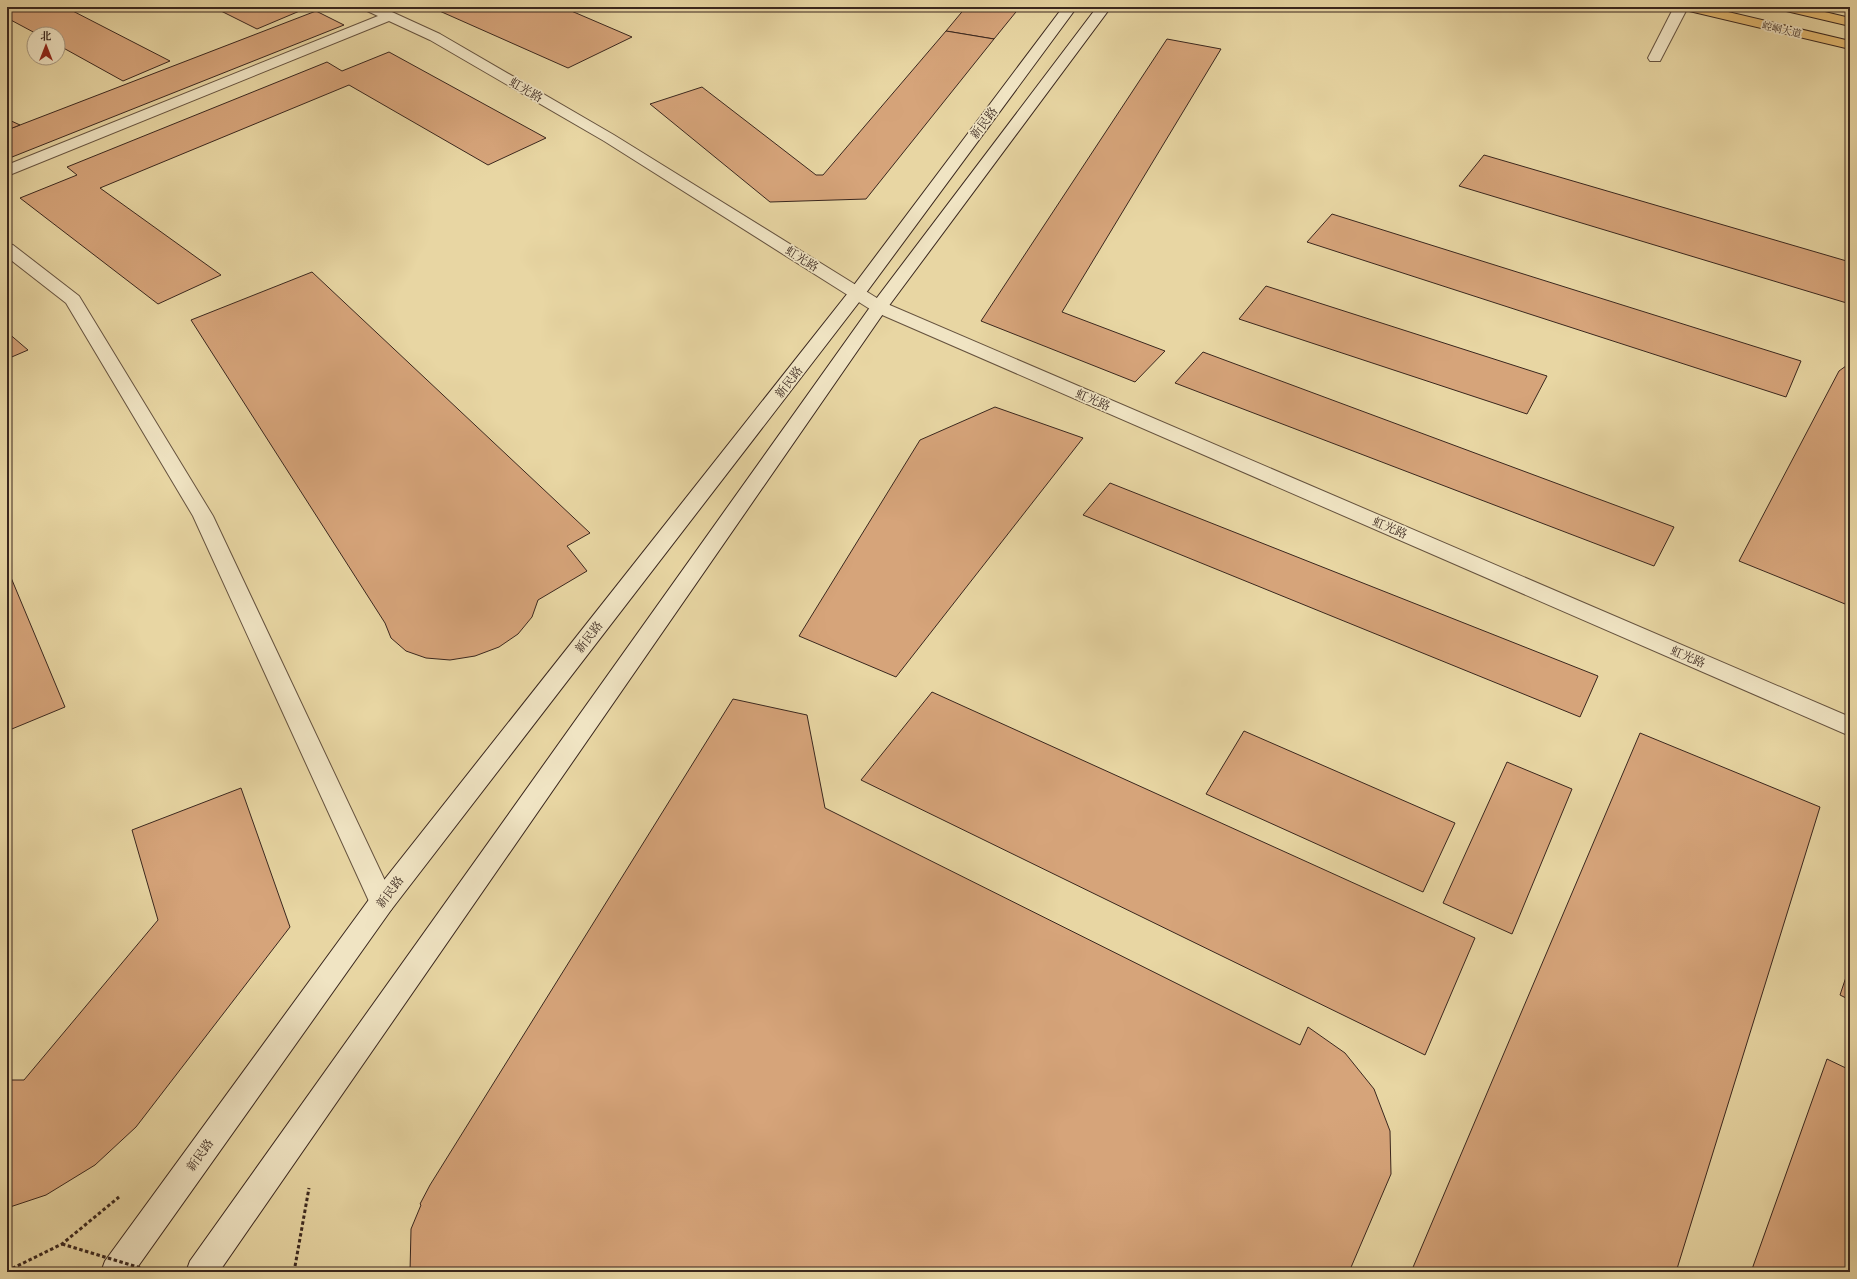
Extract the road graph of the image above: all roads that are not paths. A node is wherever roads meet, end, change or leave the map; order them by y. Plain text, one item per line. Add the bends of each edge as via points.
1 (370, 7) edge
2 (1070, 7) edge
3 (1104, 7) edge
4 (1681, 7) edge
5 (1690, 7) edge
6 (1787, 7) edge
7 (390, 16) junction
8 (1850, 22) edge
9 (1850, 45) edge
10 (1654, 58) dead end
11 (7, 171) edge
12 (7, 248) edge
13 (857, 293) junction
14 (880, 308) junction
15 (1850, 727) edge
16 (382, 902) junction
17 (116, 1272) edge
18 (201, 1272) edge

1 - 7 street, 虹光路
2 - 13 street, 新民路
3 - 14 street
4 - 10 street
5 - 9 main road, 崆峒大道
6 - 8 main road, 崆峒大道
7 - 11 street
7 - 13 street, 虹光路 via 435,37 609,138
12 - 16 street via 73,300 203,516
13 - 14 street, 虹光路
13 - 16 street, 新民路
14 - 15 street, 虹光路
14 - 18 street
16 - 17 street, 新民路

